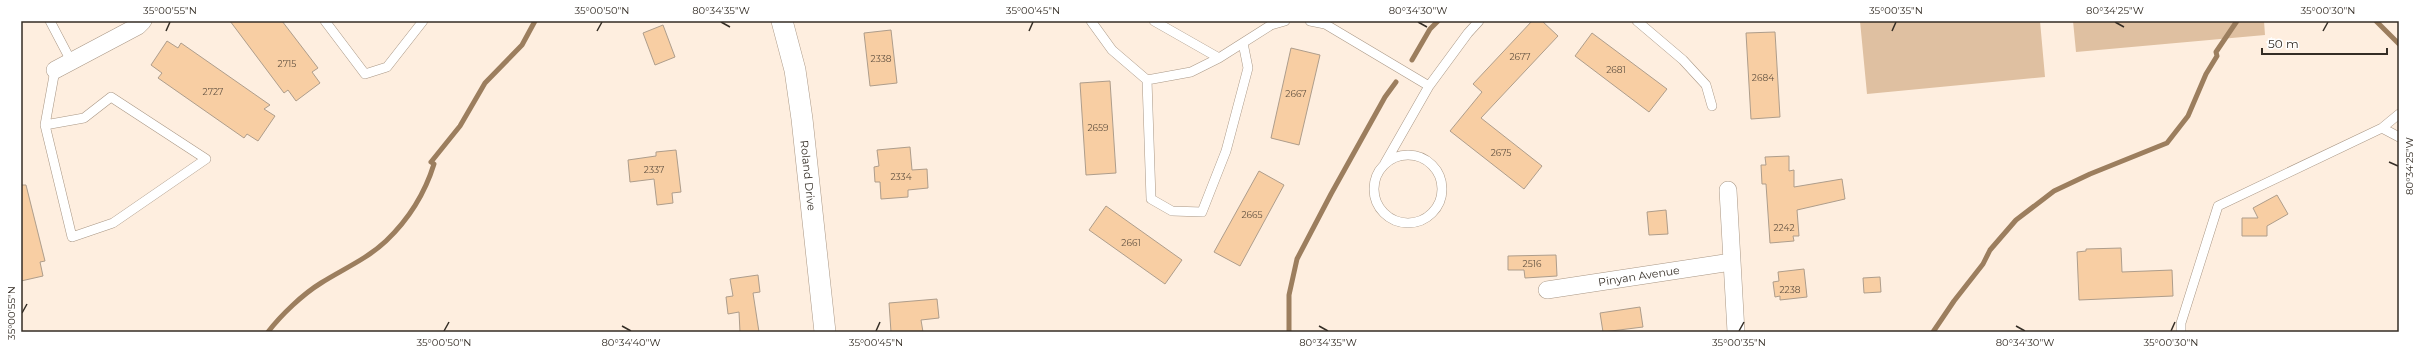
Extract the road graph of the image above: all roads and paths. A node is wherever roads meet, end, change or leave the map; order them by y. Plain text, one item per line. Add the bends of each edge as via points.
1 (50, 21) edge
2 (143, 21) edge
3 (325, 21) edge
4 (423, 21) edge
5 (782, 21) edge
6 (1091, 21) edge
7 (1154, 21) edge
8 (1285, 21) edge
9 (1310, 21) edge
10 (1479, 21) edge
11 (1637, 21) edge
12 (1242, 43) junction
13 (1219, 58) junction
14 (70, 61) junction
15 (55, 70) joint
16 (1147, 80) junction
17 (1429, 86) junction
18 (1712, 106) dead end
19 (2399, 114) edge
20 (45, 125) junction
21 (2382, 128) junction
22 (2399, 137) edge
23 (1385, 164) junction
24 (1728, 190) dead end
25 (1731, 262) junction
26 (1547, 290) dead end
27 (825, 332) edge
28 (1736, 332) edge
29 (2181, 332) edge

1 - 14 lane
2 - 14 street
3 - 4 lane via 365,74 387,67
5 - 27 street, Roland Drive via 795,70 802,119
6 - 16 lane via 1112,50
7 - 13 lane
8 - 12 lane via 1271,25
9 - 17 lane via 1324,24
10 - 17 lane
11 - 18 lane via 1683,60 1706,85
12 - 13 lane
12 - 16 lane via 1248,68 1226,151 1202,212 1172,211 1151,199
13 - 16 lane via 1191,72
14 - 15 street
15 - 20 lane
17 - 23 lane
19 - 21 lane
20 - 20 lane via 72,237 113,223 206,159 111,97 84,118
21 - 22 lane
21 - 29 lane via 2218,206 2181,323
23 - 23 lane via 1374,182 1376,204 1382,213 1391,219 1412,224 1431,214 1438,205 1442,188 1437,171 1429,162 1407,155
24 - 25 street
25 - 26 street, Pinyan Avenue
25 - 28 street

